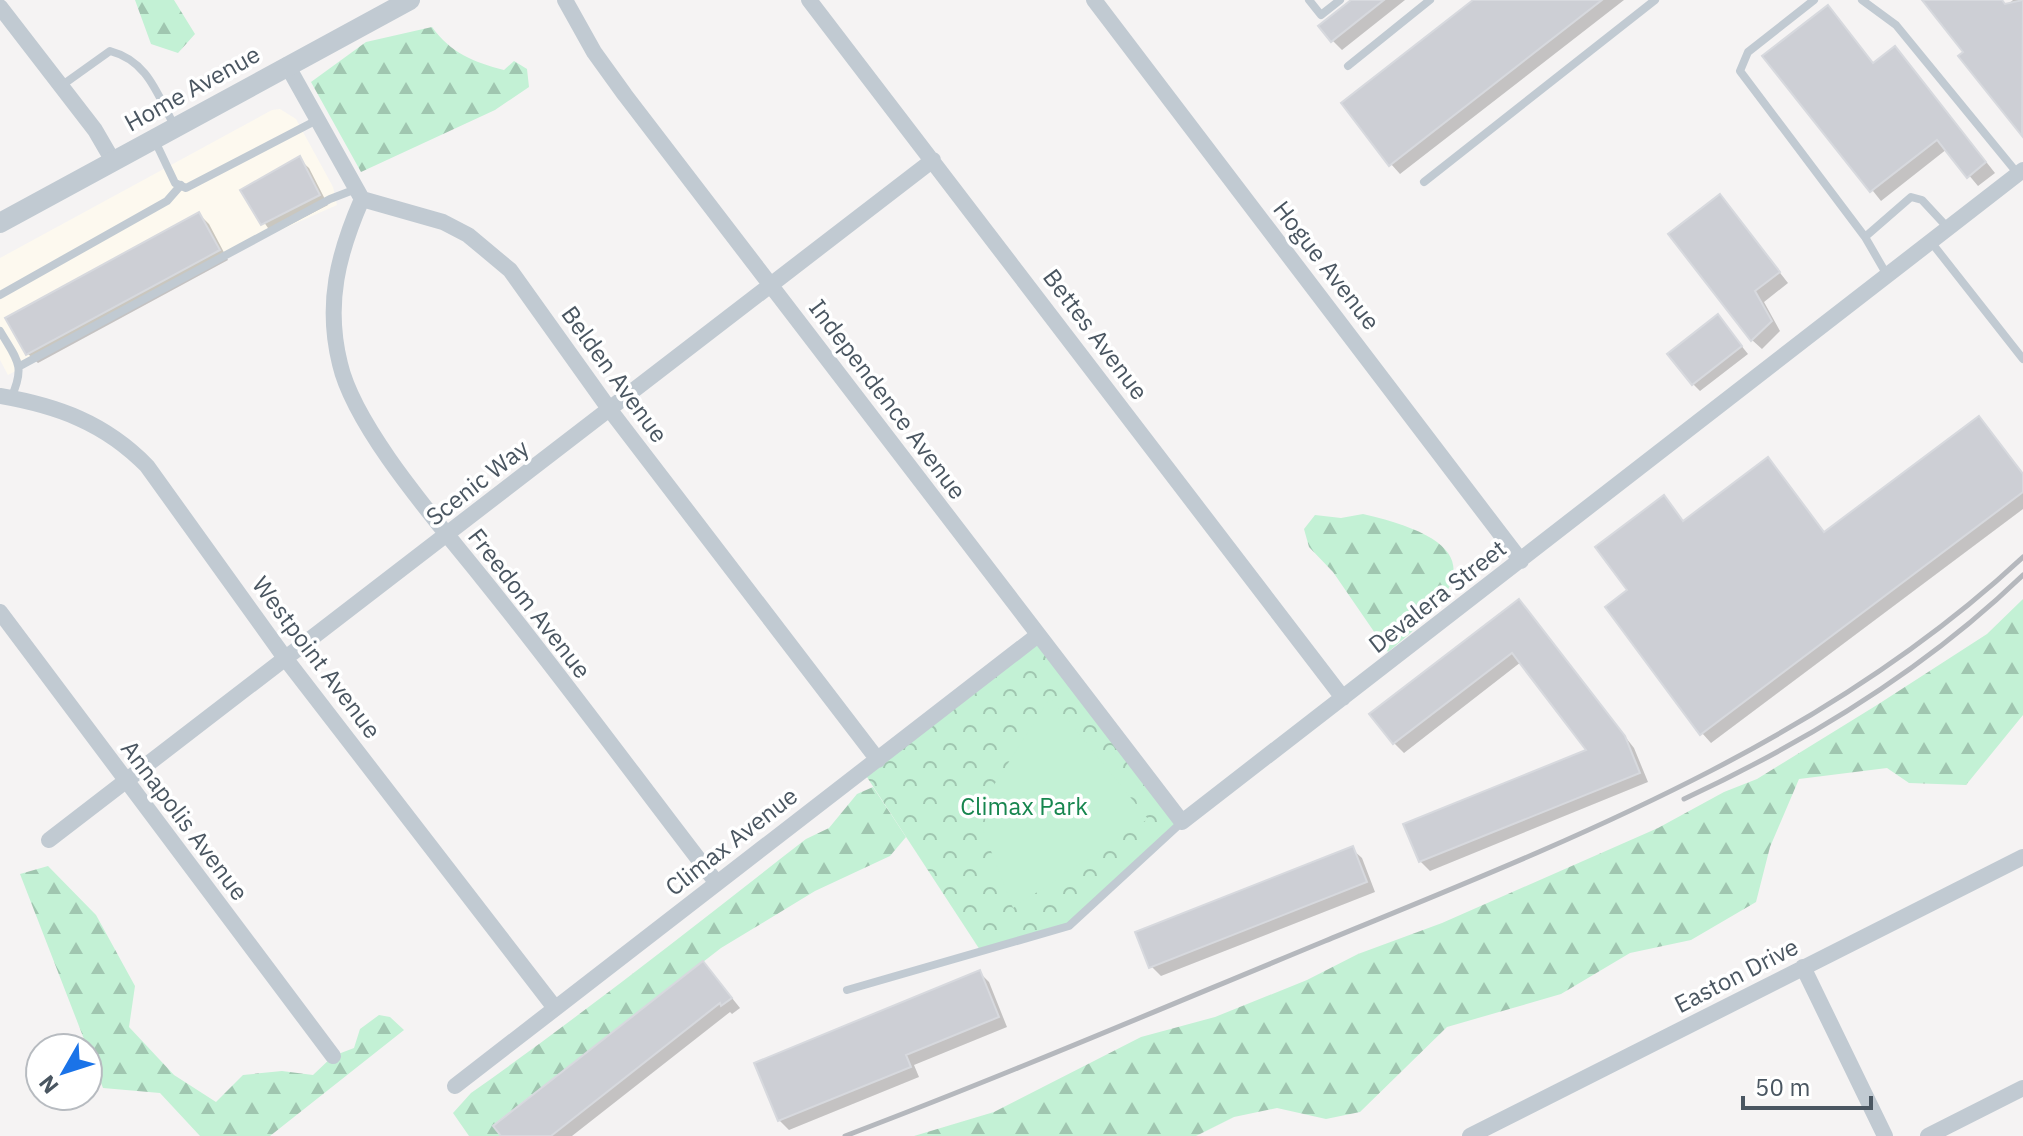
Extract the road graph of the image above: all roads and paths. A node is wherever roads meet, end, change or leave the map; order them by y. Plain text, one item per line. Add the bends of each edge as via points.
1 (410, 0) edge
2 (565, 0) edge
3 (809, 0) edge
4 (1094, 0) edge
5 (1309, 0) edge
6 (1340, 0) edge
7 (1430, 0) edge
8 (1655, 0) edge
9 (1814, 0) edge
10 (1862, 0) edge
11 (0, 7) edge
12 (287, 65) junction
13 (1348, 66) dead end
14 (61, 86) junction
15 (318, 120) junction
16 (175, 127) junction
17 (153, 139) junction
18 (933, 160) junction
19 (113, 161) junction
20 (2020, 172) edge
21 (1424, 182) dead end
22 (181, 185) junction
23 (359, 194) junction
24 (0, 223) edge
25 (1948, 228) junction
26 (1865, 237) junction
27 (1931, 242) junction
28 (1888, 275) junction
29 (771, 287) junction
30 (0, 295) edge
31 (0, 331) edge
32 (2023, 359) edge
33 (20, 366) junction
34 (6, 397) edge
35 (610, 410) junction
36 (447, 536) junction
37 (1521, 561) junction
38 (0, 612) edge
39 (1038, 635) junction
40 (285, 658) junction
41 (1343, 698) junction
42 (878, 760) junction
43 (125, 781) junction
44 (1182, 822) junction
45 (49, 840) dead end
46 (2023, 857) edge
47 (716, 882) junction
48 (1803, 967) junction
49 (847, 990) dead end
50 (555, 1008) junction
51 (333, 1056) dead end
52 (455, 1086) dead end
53 (2023, 1088) edge
54 (1470, 1136) edge
55 (1885, 1136) edge
56 (1928, 1136) edge

1 - 12 street, Home Avenue
2 - 29 street, Independence Avenue via 594,52
3 - 18 street, Bettes Avenue
4 - 37 street, Hogue Avenue
5 - 6 lane via 1321,15
7 - 13 lane
8 - 21 lane
9 - 26 lane via 1748,52 1740,71
10 - 20 lane via 1896,25
11 - 14 street
12 - 15 street
12 - 16 street, Home Avenue
14 - 16 lane via 110,51 129,56 142,68
14 - 19 street
15 - 22 lane via 186,188
15 - 23 street
16 - 17 street, Home Avenue
17 - 19 street, Home Avenue
17 - 22 lane via 175,183
18 - 29 street, Scenic Way
18 - 41 street, Bettes Avenue
19 - 24 street, Home Avenue
20 - 25 street, Devalera Street
22 - 30 lane via 167,201
23 - 33 lane via 330,199
23 - 35 street, Belden Avenue via 443,222 491,252 527,291
23 - 36 street, Freedom Avenue via 336,276 332,312 340,363 360,413
25 - 26 lane via 1922,200 1911,197
25 - 27 street, Devalera Street
26 - 28 lane
27 - 28 street, Devalera Street
27 - 32 lane
28 - 37 street, Devalera Street
29 - 35 street, Scenic Way
29 - 39 street, Independence Avenue
31 - 33 lane
33 - 34 lane via 21,376
34 - 40 street, Westpoint Avenue via 70,412 133,451
35 - 36 street, Scenic Way
35 - 42 street, Belden Avenue
36 - 40 street, Scenic Way
36 - 47 street, Freedom Avenue
37 - 41 street, Devalera Street
38 - 43 street, Annapolis Avenue
39 - 42 street, Climax Avenue
39 - 44 street, Independence Avenue
40 - 43 street, Scenic Way
40 - 50 street, Westpoint Avenue
41 - 44 street, Devalera Street
42 - 47 street, Climax Avenue
43 - 45 street, Scenic Way
43 - 51 street, Annapolis Avenue
44 - 49 lane, Devalera Street via 1069,926
46 - 48 street, Easton Drive
47 - 50 street, Climax Avenue
48 - 54 street, Easton Drive
48 - 55 street
50 - 52 street, Climax Avenue
53 - 56 street

